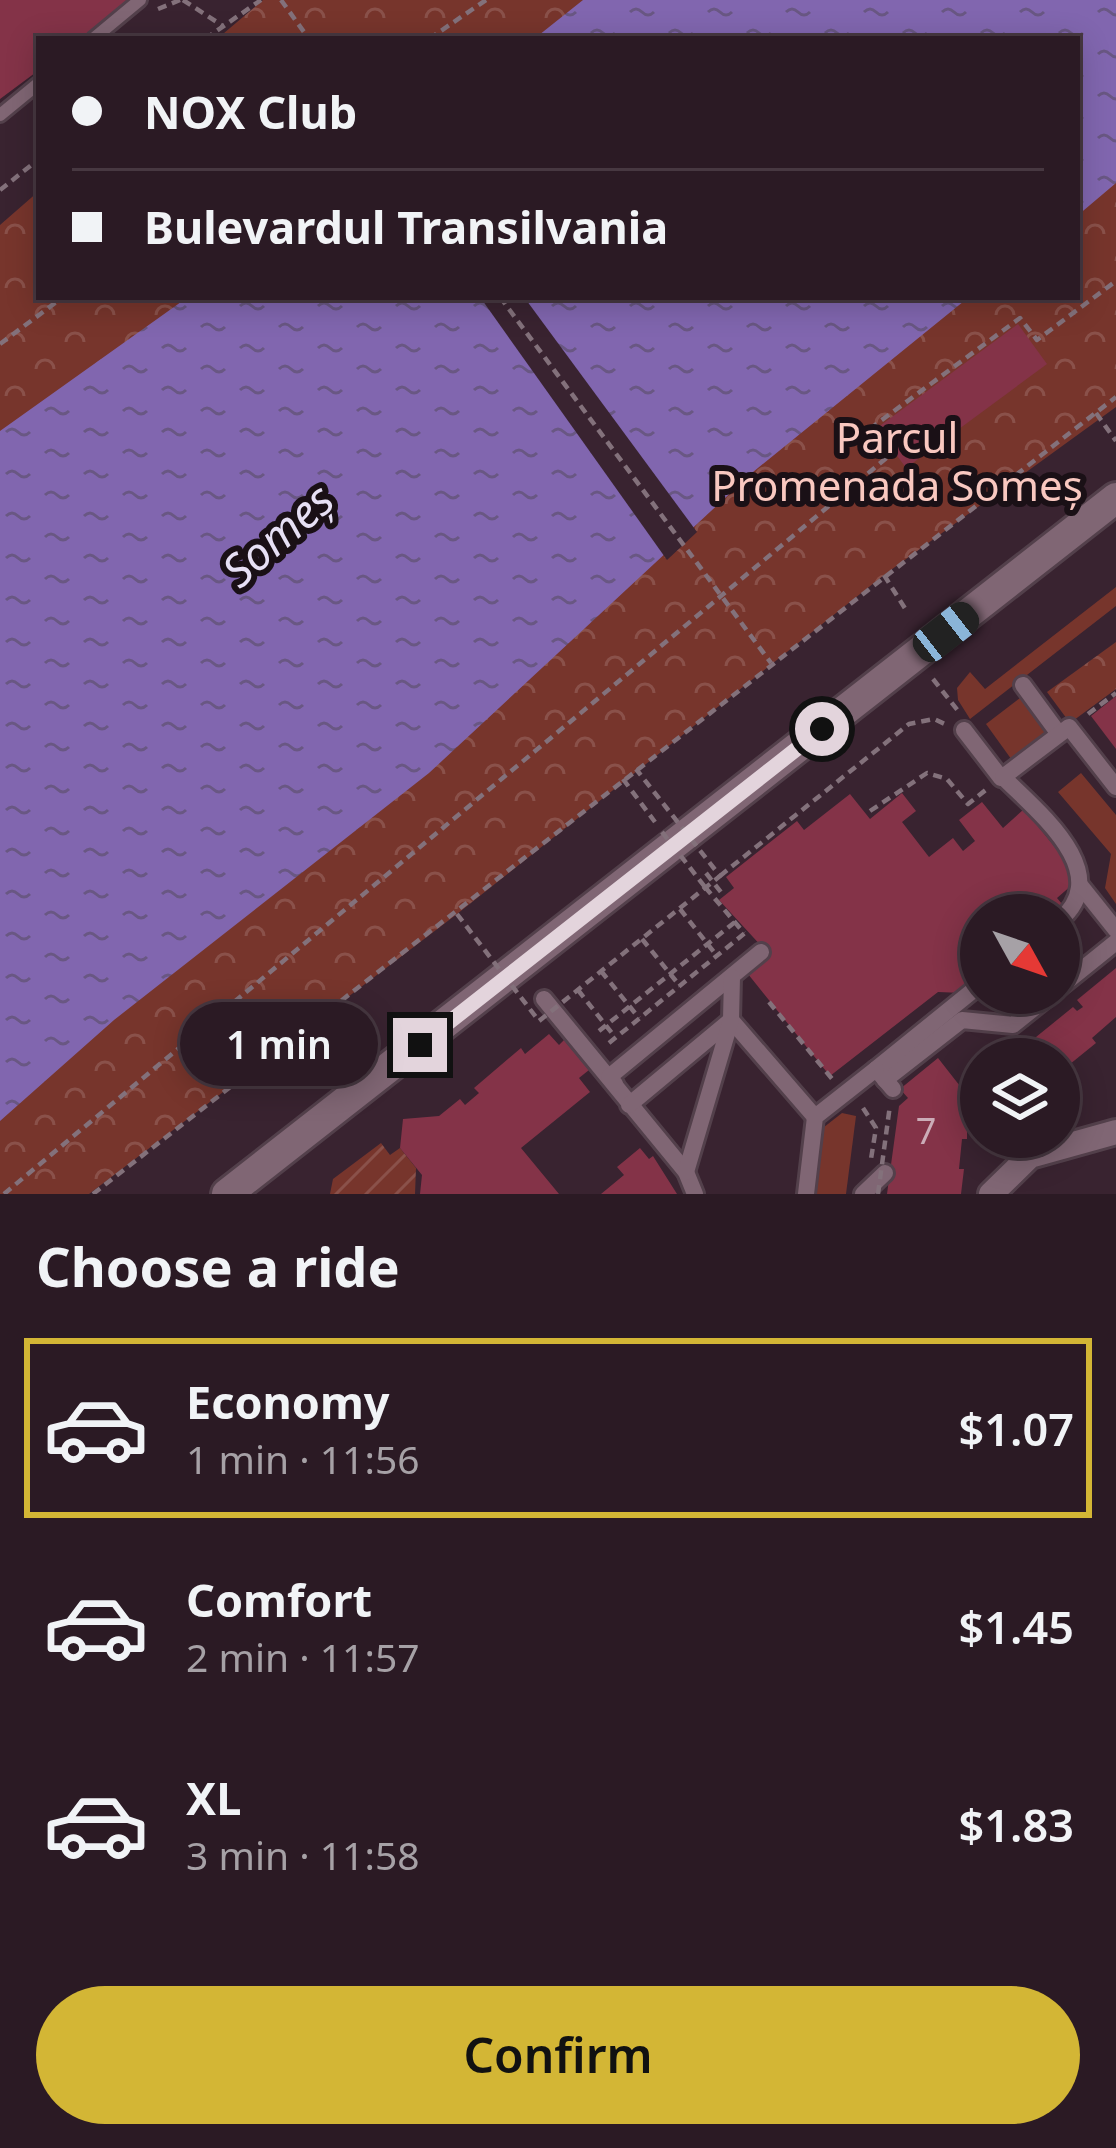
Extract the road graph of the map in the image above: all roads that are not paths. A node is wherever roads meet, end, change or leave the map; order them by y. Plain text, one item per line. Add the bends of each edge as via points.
1 (140, 0) edge
2 (97, 36) edge
3 (36, 85) edge
4 (0, 115) edge
5 (1116, 498) edge
6 (1116, 521) edge
7 (1039, 558) junction
8 (1023, 686) dead end
9 (1064, 731) junction
10 (962, 735) road end
11 (1002, 778) junction
12 (1116, 787) edge
13 (1079, 885) junction
14 (1076, 894) edge
15 (1116, 930) edge
16 (1116, 942) edge
17 (761, 952) road end
18 (1080, 971) edge
19 (733, 977) junction
20 (544, 1000) dead end
21 (696, 1006) junction
22 (960, 1007) edge
23 (1027, 1014) edge
24 (724, 1026) junction
25 (656, 1039) junction
26 (632, 1058) junction
27 (677, 1065) junction
28 (654, 1085) junction
29 (886, 1086) junction
30 (631, 1104) junction
31 (815, 1117) junction
32 (1116, 1132) edge
33 (686, 1172) junction
34 (885, 1173) dead end
35 (237, 1191) edge
36 (695, 1194) edge
37 (806, 1194) edge
38 (863, 1194) edge
39 (991, 1194) edge

1 - 2 lane
3 - 4 lane
5 - 7 street
6 - 7 street
7 - 35 street
8 - 9 street
9 - 11 street
9 - 12 street
10 - 11 street
11 - 13 street via 1074,853
13 - 14 street
13 - 15 street
16 - 18 street
17 - 19 street
19 - 21 street
19 - 24 street
20 - 30 street
21 - 24 street
21 - 25 street
22 - 29 street
23 - 29 street via 1013,1025 962,1020
24 - 27 street
24 - 31 street
24 - 33 street
25 - 26 street
25 - 27 street
26 - 28 street
26 - 30 street via 609,1077
27 - 28 street
28 - 30 street
29 - 31 street
30 - 33 street
31 - 37 street
32 - 39 street via 1030,1156
33 - 36 street
34 - 38 street

